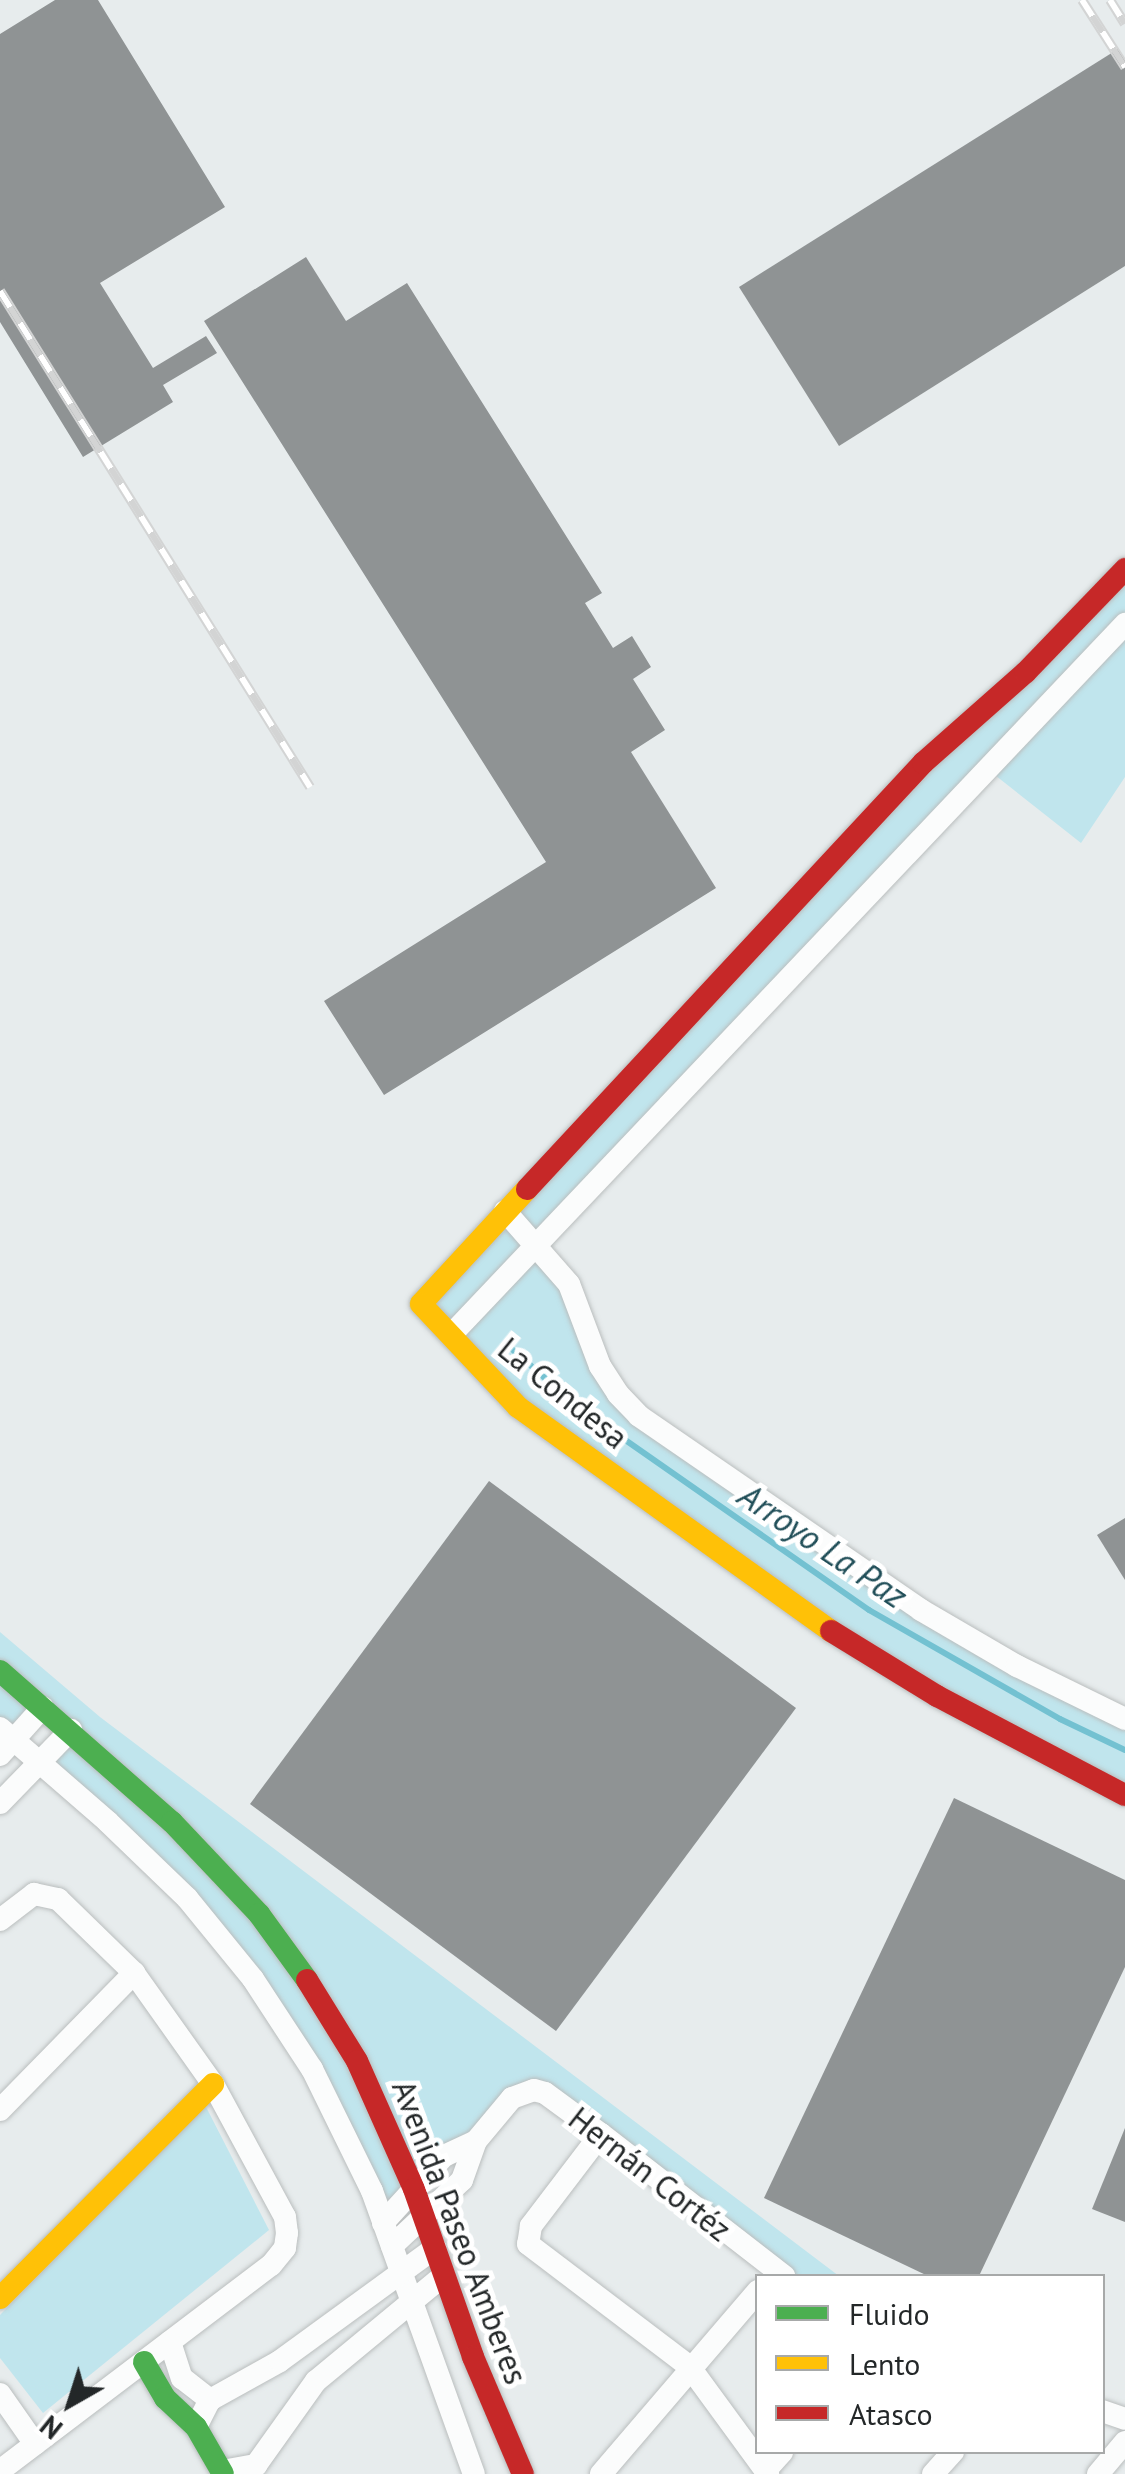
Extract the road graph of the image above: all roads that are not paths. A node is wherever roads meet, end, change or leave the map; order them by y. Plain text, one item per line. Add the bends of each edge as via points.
1 (1125, 569) edge
2 (1125, 624) edge
3 (505, 1211) junction
4 (537, 1244) junction
5 (451, 1335) junction
6 (0, 1671) edge
7 (44, 1708) junction
8 (1125, 1719) edge
9 (71, 1730) junction
10 (5, 1741) edge
11 (40, 1762) junction
12 (1125, 1795) edge
13 (0, 1803) edge
14 (0, 1920) edge
15 (134, 1973) junction
16 (213, 2084) junction
17 (0, 2110) edge
18 (601, 2134) junction
19 (476, 2140) junction
20 (414, 2189) junction
21 (424, 2215) junction
22 (383, 2222) junction
23 (392, 2246) junction
24 (435, 2248) junction
25 (401, 2273) junction
26 (775, 2274) edge
27 (444, 2275) junction
28 (755, 2294) edge
29 (0, 2298) edge
30 (412, 2302) junction
31 (170, 2342) junction
32 (144, 2362) junction
33 (689, 2366) junction
34 (0, 2394) edge
35 (210, 2400) junction
36 (196, 2427) junction
37 (1125, 2442) edge
38 (36, 2444) junction
39 (950, 2454) edge
40 (256, 2469) edge
41 (0, 2471) edge
42 (222, 2472) edge
43 (605, 2472) edge
44 (767, 2472) edge
45 (474, 2474) edge
46 (523, 2474) edge
47 (933, 2474) edge
48 (1098, 2474) edge

1 - 3 street via 1026,672 923,763
2 - 4 street
3 - 4 street, La Condesa
3 - 5 street, La Condesa via 421,1304
4 - 5 street
4 - 8 street, La Condesa via 569,1284 600,1366 639,1416 921,1610
5 - 12 street, La Condesa via 518,1407 801,1613 936,1696
6 - 7 street, Avenida Paseo Amberes
7 - 9 street, Avenida Paseo Amberes
7 - 10 street
9 - 11 street
9 - 20 street, Avenida Paseo Amberes via 259,1914 357,2061
10 - 11 street, Avenida Paseo Amberes
11 - 13 street
11 - 22 street, Avenida Paseo Amberes via 187,1898 253,1978 338,2116
14 - 15 street via 34,1894 58,1899
15 - 16 street
15 - 17 street
16 - 29 street
16 - 31 street via 285,2217 287,2233 279,2257
18 - 19 street, Hernán Cortéz via 545,2093 522,2092
18 - 26 street, Hernán Cortéz
18 - 33 street via 526,2238
19 - 20 street via 444,2156
19 - 21 street via 467,2172
20 - 21 street, Avenida Paseo Amberes
20 - 22 street
21 - 23 street
21 - 24 street, Avenida Paseo Amberes
22 - 23 street, Avenida Paseo Amberes
23 - 25 street, Avenida Paseo Amberes
24 - 25 street
24 - 27 street, Avenida Paseo Amberes
25 - 30 street, Avenida Paseo Amberes
25 - 35 street via 280,2361
27 - 30 street
27 - 46 street, Avenida Paseo Amberes
28 - 33 street
30 - 40 street via 316,2380
30 - 45 street, Avenida Paseo Amberes
31 - 32 street
31 - 35 street via 182,2378
32 - 36 street via 165,2398
32 - 38 street
33 - 43 street
33 - 44 street
34 - 38 street
35 - 36 street
36 - 42 street
37 - 48 street
38 - 41 street
39 - 47 street
40 - 42 street

